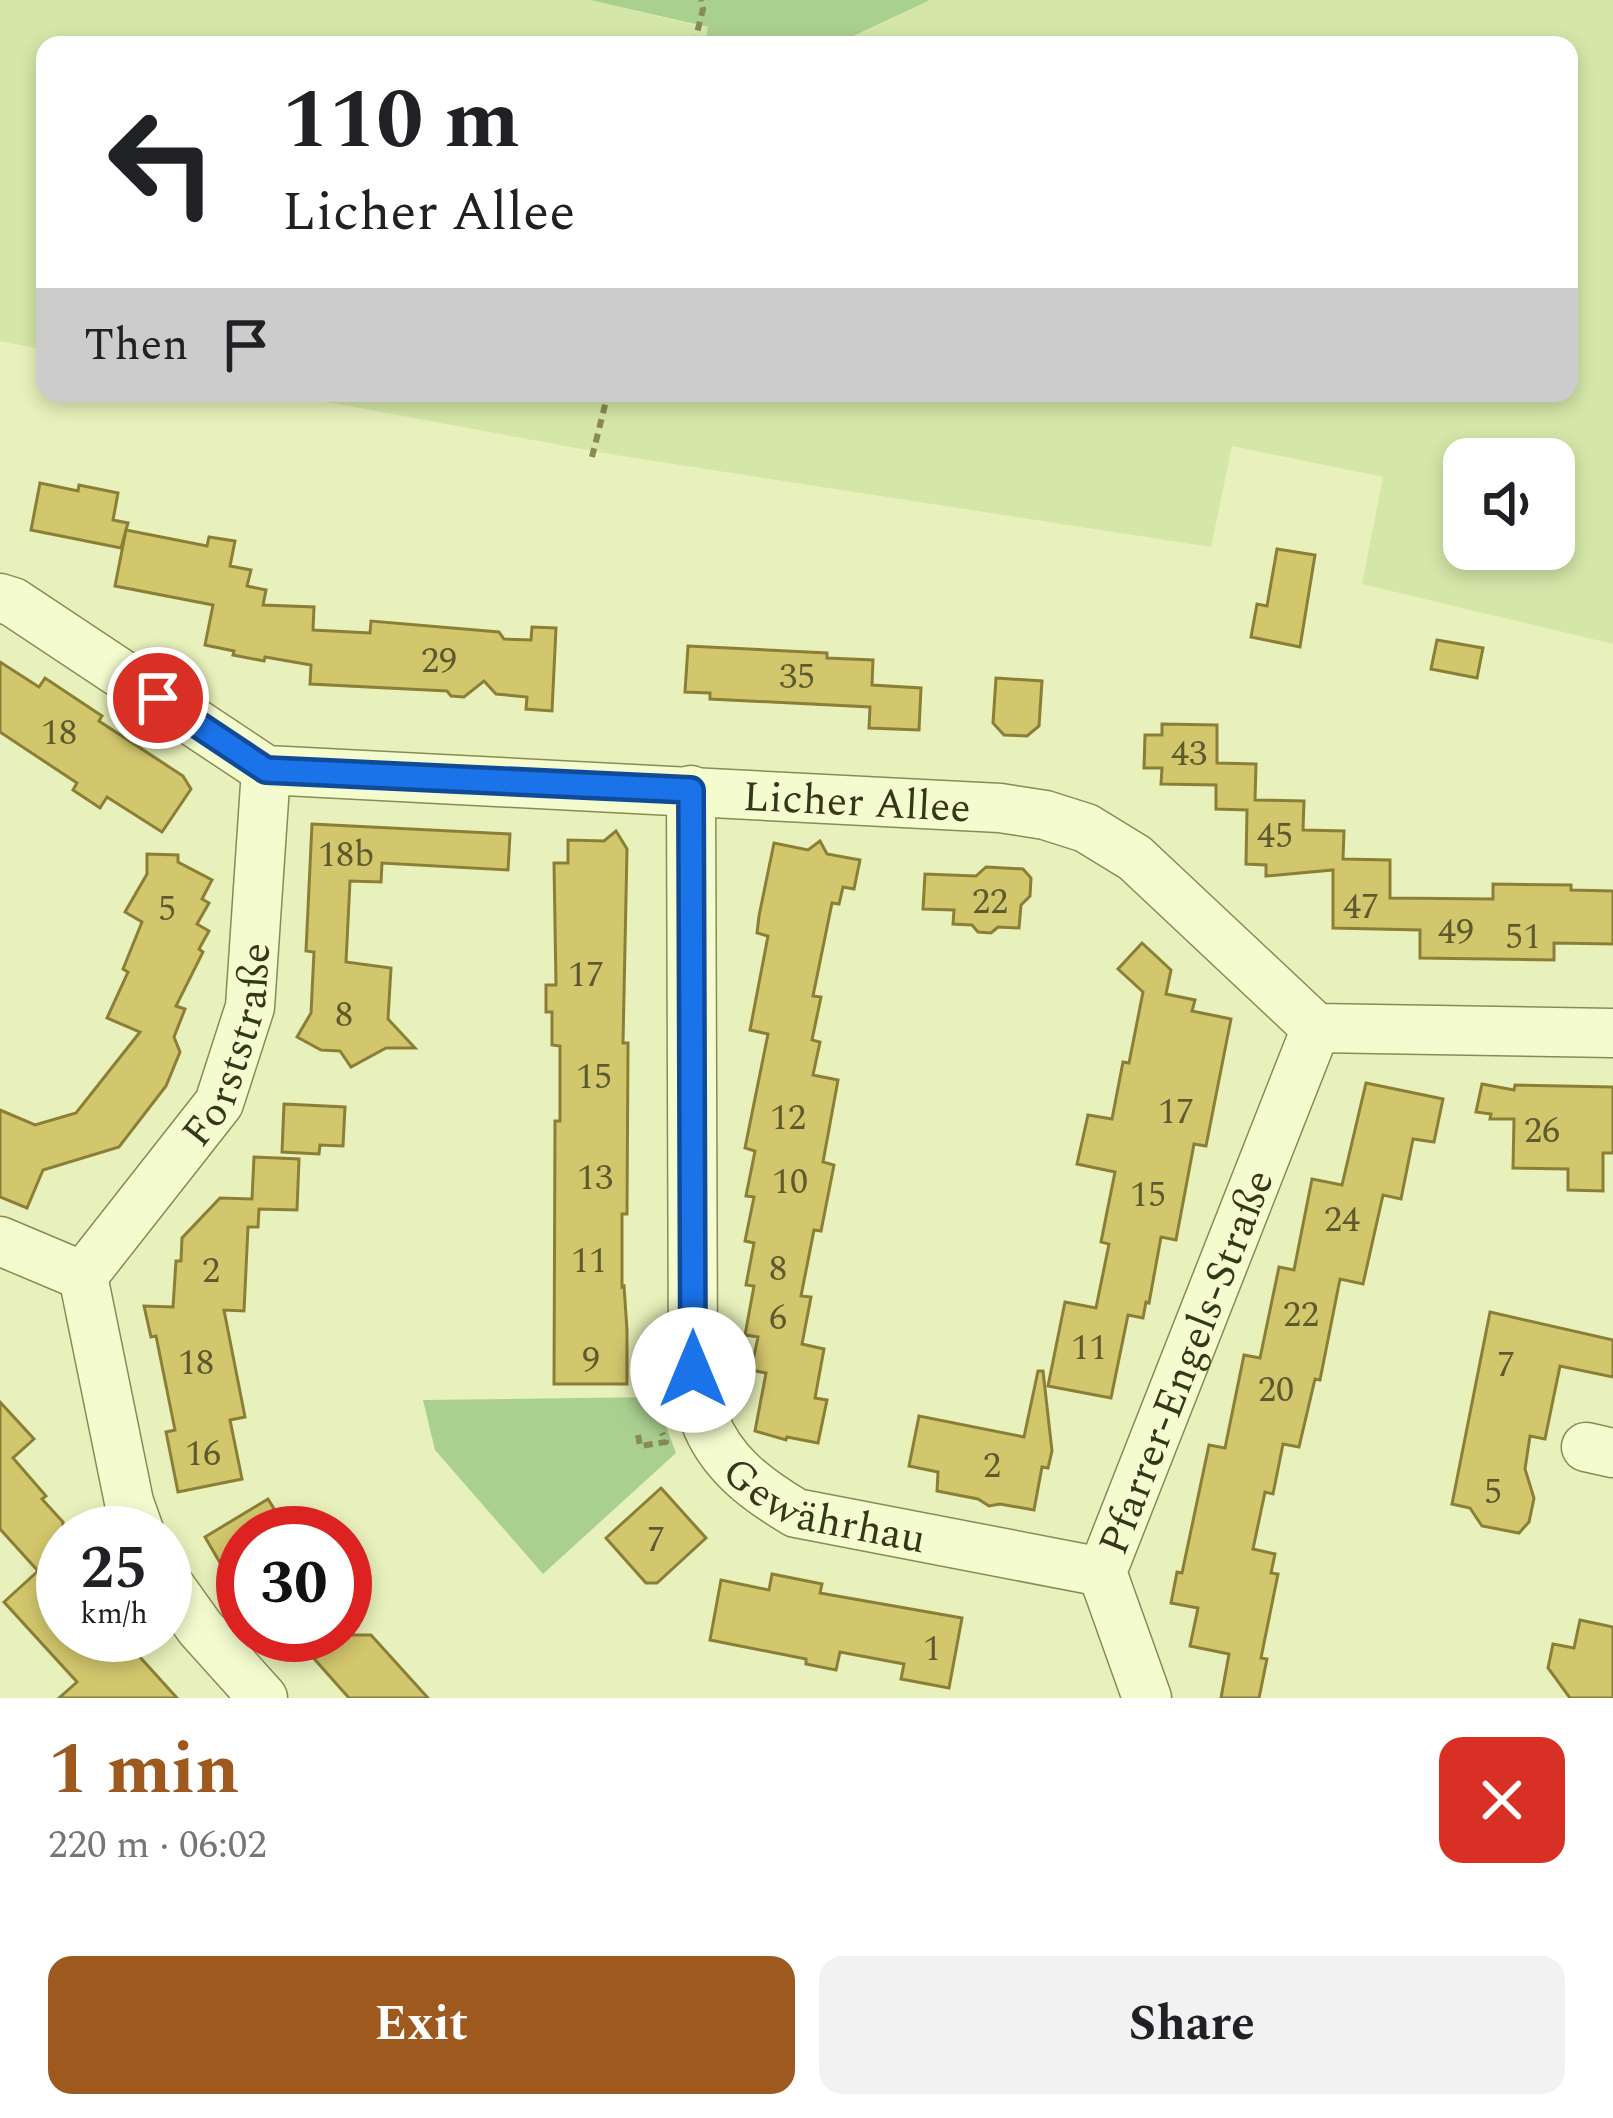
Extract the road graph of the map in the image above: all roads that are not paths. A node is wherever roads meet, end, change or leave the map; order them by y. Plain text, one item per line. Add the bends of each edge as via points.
1 (0, 598) edge
2 (266, 770) junction
3 (691, 790) junction
4 (1316, 1028) junction
5 (1613, 1033) edge
6 (0, 1241) edge
7 (83, 1276) junction
8 (130, 1506) edge
9 (1102, 1572) junction
10 (192, 1617) edge
11 (263, 1698) edge
12 (1147, 1698) edge

1 - 2 street
2 - 3 street, Licher Allee
2 - 7 street, Forststraße via 250,1007 219,1102
3 - 4 street, Licher Allee via 1000,808 1086,828 1135,858
3 - 9 street, Gewährhau via 693,1370 713,1437 758,1491 796,1514
4 - 5 street
4 - 9 street, Pfarrer-Engels-Straße
6 - 7 street
7 - 8 street
9 - 12 street, Pfarrer-Engels-Straße
10 - 11 street

